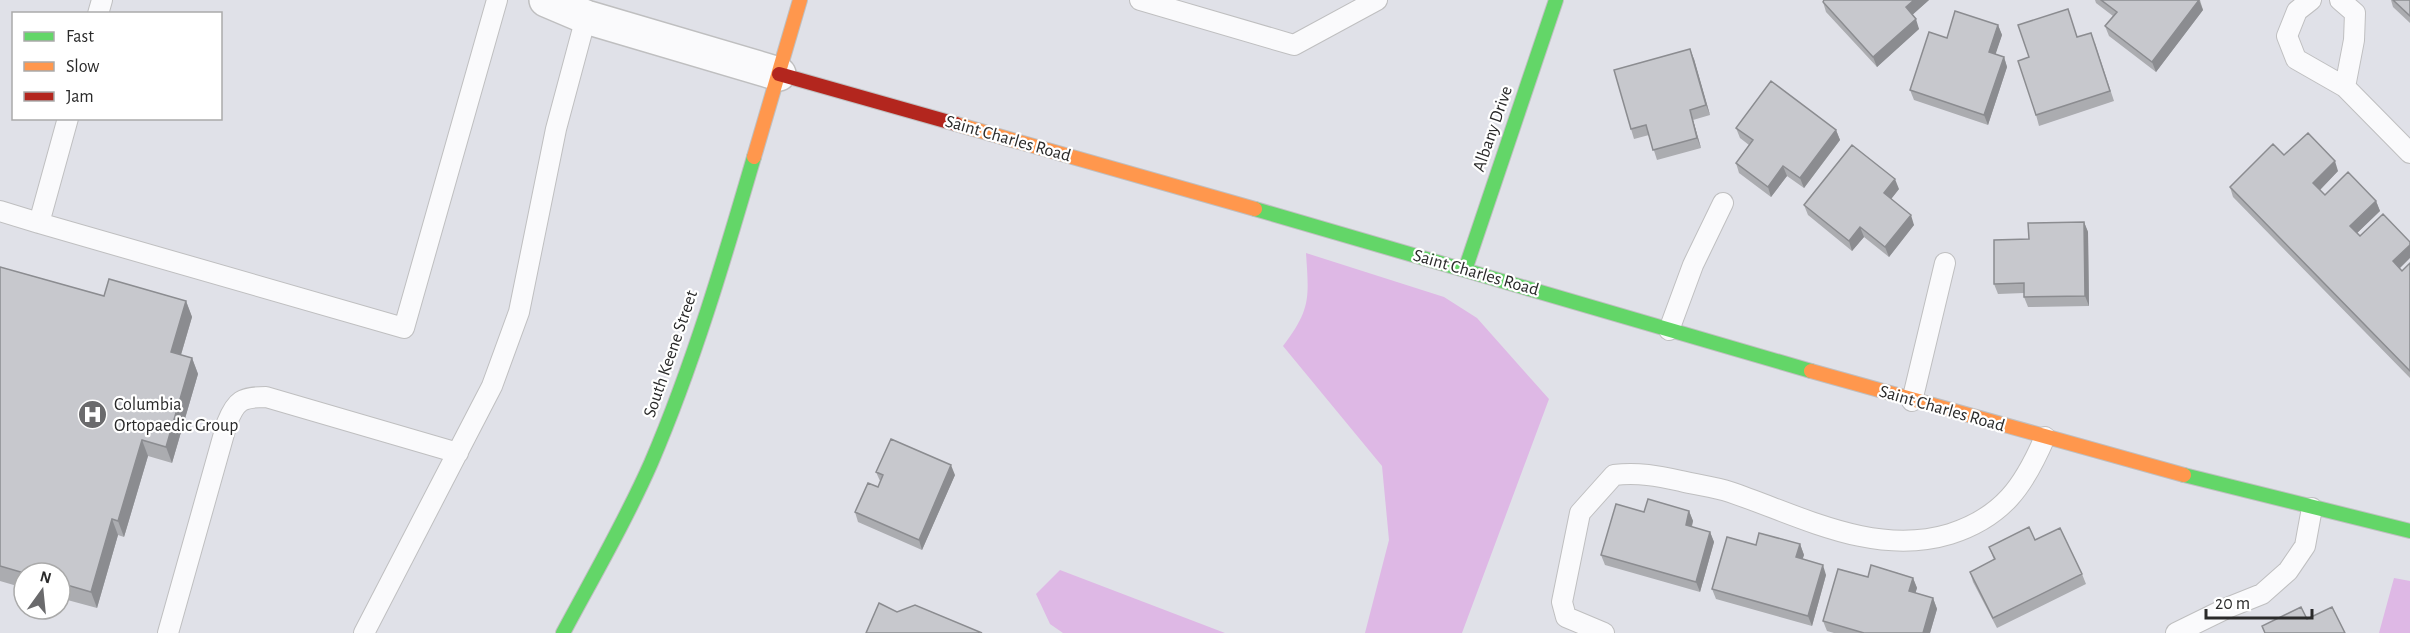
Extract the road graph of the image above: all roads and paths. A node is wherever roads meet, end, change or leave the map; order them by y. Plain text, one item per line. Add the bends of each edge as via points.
1 (497, 0) edge
2 (546, 0) edge
3 (800, 0) edge
4 (1140, 0) edge
5 (1377, 0) edge
6 (1556, 0) edge
7 (2311, 0) edge
8 (2340, 0) edge
9 (586, 17) junction
10 (779, 74) junction
11 (2345, 87) junction
12 (68, 120) edge
13 (2410, 153) edge
14 (1723, 203) dead end
15 (0, 212) edge
16 (39, 223) junction
17 (1945, 263) dead end
18 (1465, 270) junction
19 (1668, 330) junction
20 (1912, 401) junction
21 (2045, 437) junction
22 (458, 453) junction
23 (2312, 508) junction
24 (2410, 531) edge
25 (168, 633) edge
26 (364, 633) edge
27 (563, 633) edge
28 (1604, 633) edge
29 (2176, 633) edge

1 - 16 lane via 404,328
2 - 9 street, Saint Charles Road
3 - 10 street, South Keene Street
4 - 5 lane via 1294,45
6 - 18 street, Albany Drive
7 - 11 lane via 2297,11 2287,36 2296,59
8 - 11 lane via 2355,13 2355,40
9 - 10 street, Saint Charles Road
9 - 22 lane via 556,129 519,312 492,386
10 - 18 street, Saint Charles Road
10 - 27 street, South Keene Street via 708,303 660,439
11 - 13 lane
12 - 16 lane
14 - 19 lane
15 - 16 lane
17 - 20 lane
18 - 19 street, Saint Charles Road
19 - 20 street, Saint Charles Road
20 - 21 street, Saint Charles Road
21 - 23 street, Saint Charles Road
21 - 28 lane via 2029,475 2006,502 1971,527 1931,540 1888,542 1841,532 1728,491 1637,472 1614,475 1580,513 1562,602 1566,617
22 - 25 lane via 266,397 246,397 233,408 227,423
22 - 26 lane
23 - 24 street, Saint Charles Road
23 - 29 lane via 2305,546 2288,571 2262,594

